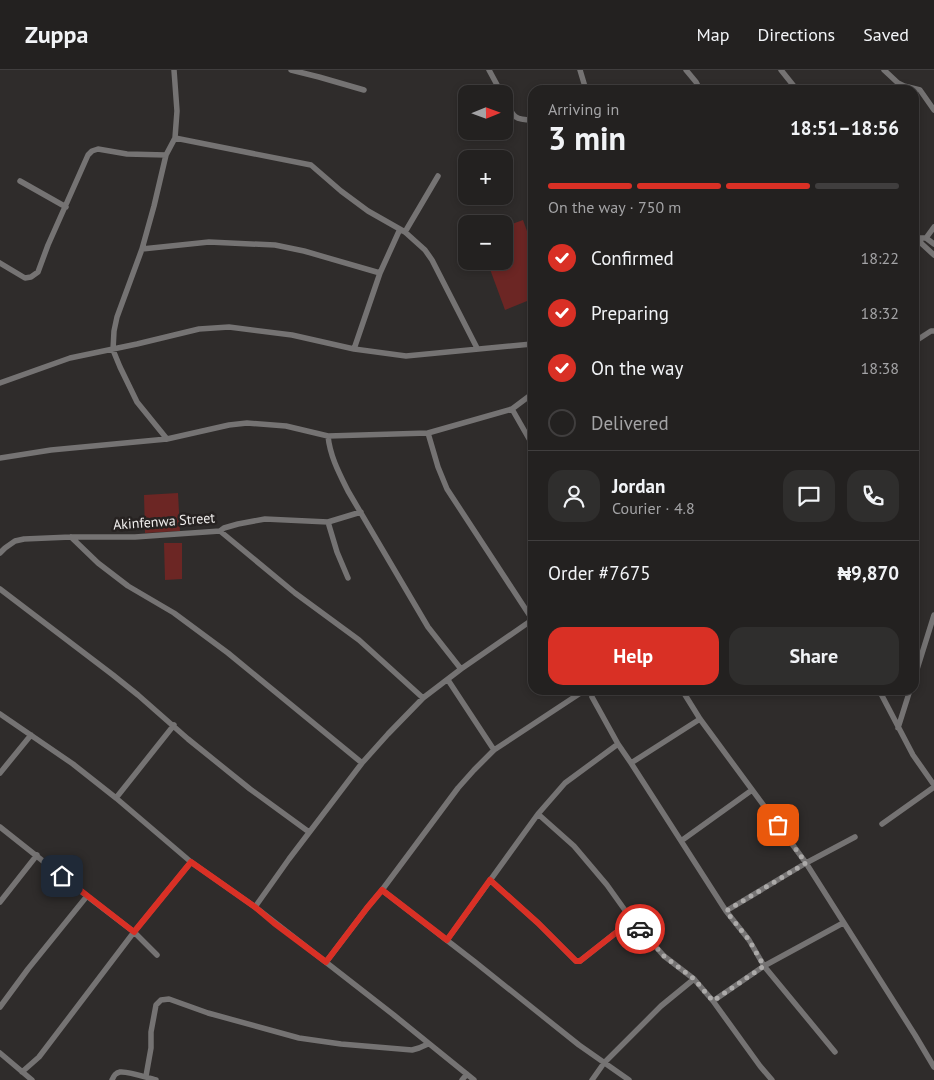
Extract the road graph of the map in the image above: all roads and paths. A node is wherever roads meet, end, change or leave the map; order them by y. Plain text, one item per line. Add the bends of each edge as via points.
1 (174, 70) edge
2 (291, 70) edge
3 (489, 70) edge
4 (580, 70) edge
5 (686, 70) edge
6 (781, 70) edge
7 (884, 70) edge
8 (497, 85) edge
9 (584, 85) edge
10 (698, 85) edge
11 (793, 85) edge
12 (902, 85) edge
13 (364, 90) dead end
14 (919, 90) edge
15 (934, 110) edge
16 (513, 114) edge
17 (528, 120) edge
18 (175, 138) junction
19 (166, 155) junction
20 (438, 176) dead end
21 (20, 181) dead end
22 (66, 207) junction
23 (934, 227) edge
24 (402, 230) junction
25 (919, 236) edge
26 (926, 238) junction
27 (919, 240) edge
28 (934, 244) edge
29 (142, 249) junction
30 (934, 255) edge
31 (0, 263) edge
32 (380, 274) junction
33 (934, 331) edge
34 (919, 339) edge
35 (528, 344) edge
36 (477, 348) junction
37 (354, 349) junction
38 (113, 350) junction
39 (0, 382) edge
40 (528, 397) edge
41 (512, 409) junction
42 (428, 433) junction
43 (328, 436) junction
44 (528, 437) edge
45 (167, 439) junction
46 (0, 458) edge
47 (361, 512) junction
48 (328, 522) junction
49 (220, 531) junction
50 (71, 537) junction
51 (0, 553) edge
52 (348, 578) dead end
53 (0, 590) edge
54 (528, 614) edge
55 (934, 615) edge
56 (528, 623) edge
57 (919, 663) edge
58 (461, 669) junction
59 (448, 680) junction
60 (577, 695) edge
61 (685, 695) edge
62 (882, 695) edge
63 (908, 695) edge
64 (592, 697) dead end
65 (423, 698) junction
66 (0, 714) edge
67 (700, 719) junction
68 (174, 725) junction
69 (898, 728) junction
70 (32, 735) junction
71 (618, 744) junction
72 (494, 750) junction
73 (362, 762) junction
74 (631, 762) junction
75 (0, 773) edge
76 (934, 786) edge
77 (752, 790) junction
78 (116, 798) junction
79 (538, 814) junction
80 (882, 824) dead end
81 (0, 827) edge
82 (309, 832) junction
83 (855, 837) dead end
84 (681, 841) junction
85 (37, 855) junction
86 (191, 862) junction
87 (806, 863) junction
88 (490, 880) junction
89 (382, 890) junction
90 (87, 896) junction
91 (0, 902) edge
92 (255, 907) junction
93 (726, 911) junction
94 (632, 920) junction
95 (843, 923) junction
96 (134, 932) junction
97 (447, 940) junction
98 (157, 955) dead end
99 (326, 962) junction
100 (764, 966) junction
101 (694, 979) junction
102 (713, 1001) junction
103 (0, 1007) edge
104 (428, 1044) junction
105 (835, 1052) dead end
106 (1, 1055) edge
107 (604, 1063) junction
108 (934, 1067) edge
109 (22, 1072) junction
110 (467, 1074) junction
111 (146, 1076) junction
112 (32, 1080) edge
113 (112, 1080) edge
114 (156, 1080) edge
115 (462, 1080) edge
116 (474, 1080) edge
117 (592, 1080) edge
118 (629, 1080) edge
119 (772, 1080) edge

1 - 18 street
2 - 13 street
3 - 8 street
4 - 9 street
5 - 10 street
6 - 11 street
7 - 12 street
14 - 15 street
16 - 17 street via 517,119
18 - 19 street
18 - 24 street via 311,165 368,211
19 - 22 street via 92,151
19 - 29 street
20 - 24 street
21 - 22 street
22 - 31 street via 38,272 26,278
23 - 26 street
24 - 32 street
24 - 36 street via 432,260
25 - 26 street
26 - 28 street
27 - 30 street
29 - 32 street via 209,242 275,245
29 - 38 street via 117,317
32 - 37 street
33 - 34 street
35 - 36 street
36 - 37 street via 406,356
37 - 38 street via 229,327 200,330
38 - 39 street via 70,358
38 - 45 street via 137,402
40 - 41 street
41 - 42 street
41 - 44 street
42 - 43 street
42 - 54 street via 447,488
43 - 45 street via 286,426 248,423
43 - 47 street via 336,468
45 - 46 street
47 - 48 street, Akinfenwa Street
47 - 58 street via 428,627
48 - 49 street, Akinfenwa Street via 265,519
48 - 52 street
49 - 50 street, Akinfenwa Street via 135,537
49 - 65 street via 294,593 359,640
50 - 51 street, Akinfenwa Street via 15,541
50 - 73 street via 128,586 174,613 228,653
53 - 68 street via 113,674
55 - 57 street
56 - 58 street
58 - 59 street
59 - 65 street
59 - 72 street
60 - 72 street
61 - 67 street
62 - 69 street
63 - 69 street
64 - 71 street
65 - 73 street
66 - 70 street
67 - 74 street
67 - 77 street
68 - 78 street
68 - 82 street via 250,790
69 - 76 street
70 - 75 street
70 - 78 street
71 - 74 street
71 - 79 street via 565,783
72 - 89 street via 458,788
73 - 82 street
74 - 84 street
76 - 80 street
77 - 84 street
77 - 87 street
78 - 86 street
79 - 88 street
79 - 94 street via 574,846
81 - 85 street
82 - 92 street
83 - 87 street
84 - 93 street
85 - 90 street
85 - 91 street
86 - 92 street
86 - 96 street
87 - 93 street
87 - 95 street
88 - 94 street via 576,961
88 - 97 street
89 - 97 street
89 - 99 street
90 - 96 street
90 - 103 street
92 - 99 street
93 - 100 street
94 - 101 street via 664,956
95 - 100 street
95 - 108 street
96 - 98 street
96 - 109 street via 39,1056
97 - 107 street
99 - 104 street
100 - 102 street
100 - 105 street
101 - 102 street
101 - 107 street via 661,1006
102 - 119 street
104 - 110 street
104 - 111 street via 412,1050 315,1041 168,999 156,1005
106 - 109 street
107 - 117 street
107 - 118 street
109 - 112 street
110 - 115 street
110 - 116 street
111 - 113 street via 120,1072
111 - 114 street

